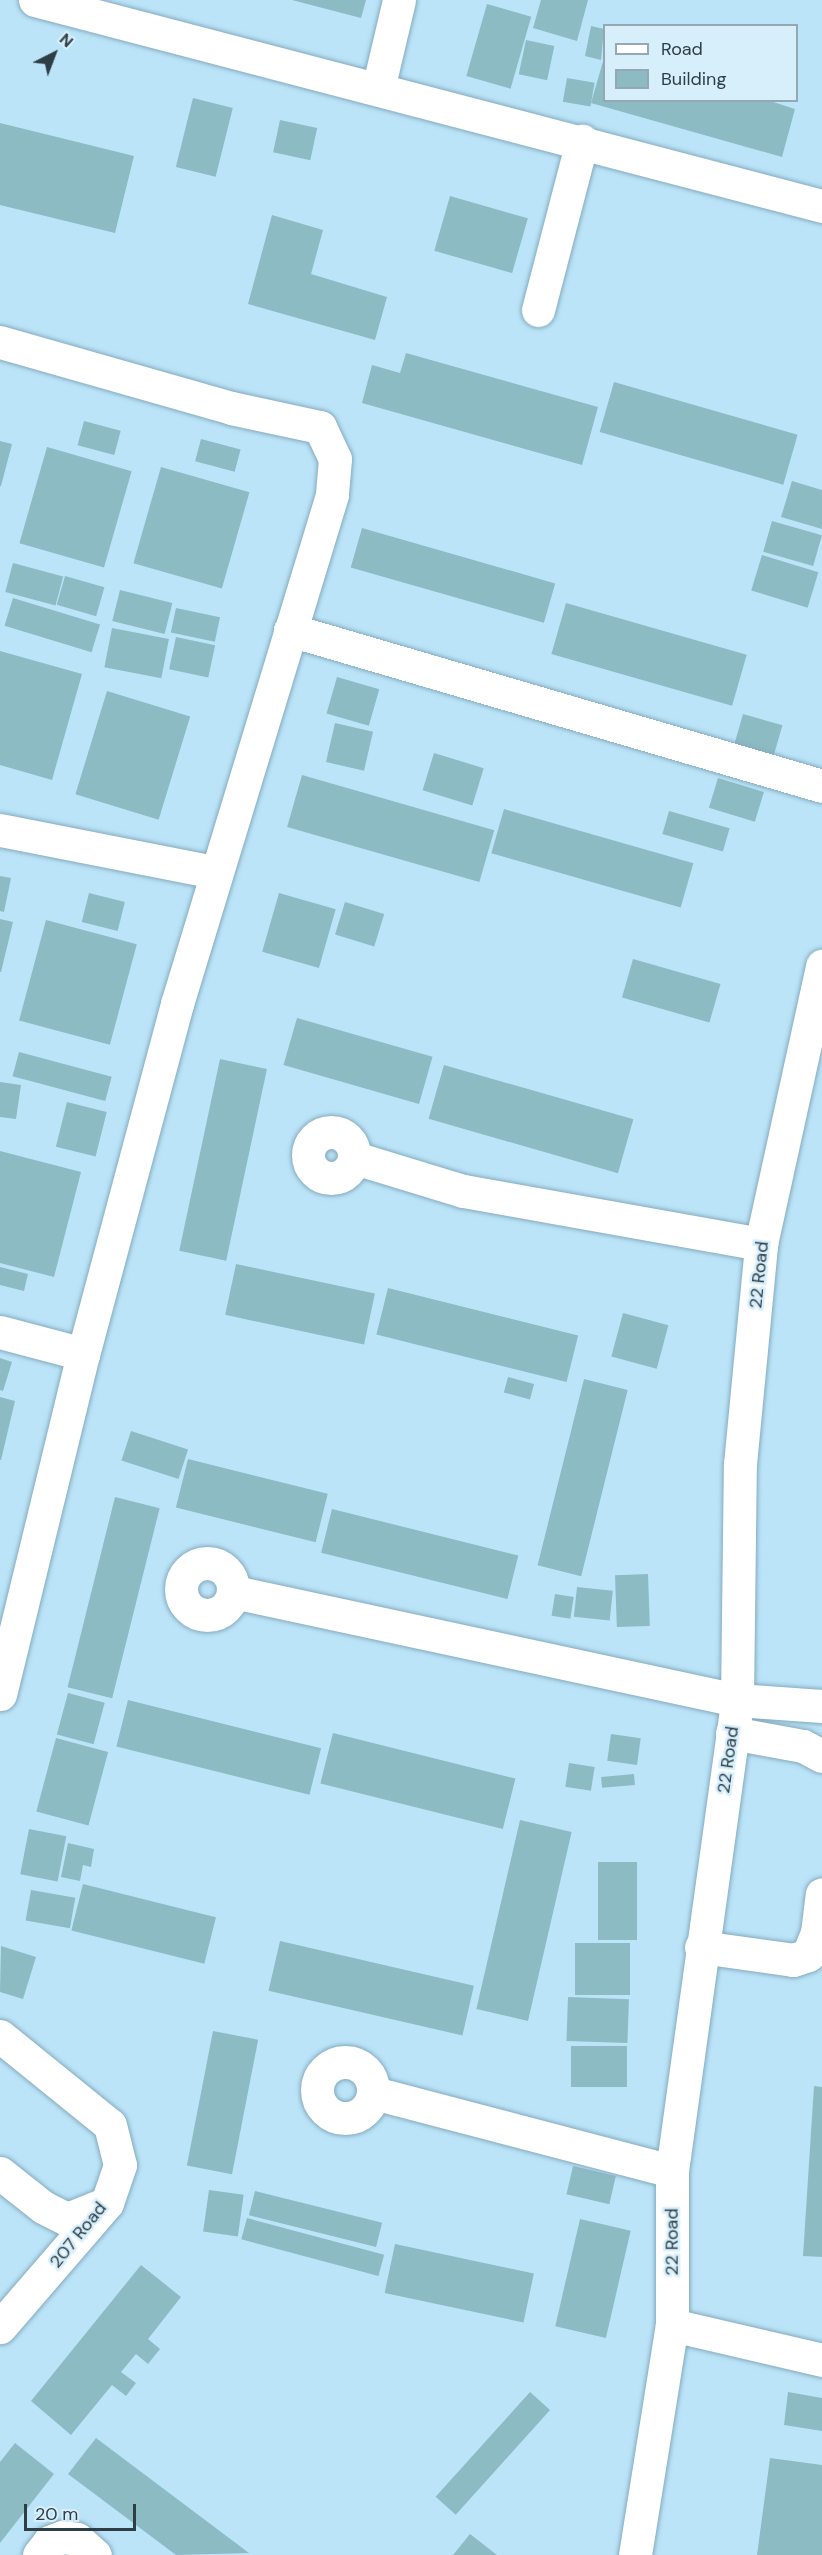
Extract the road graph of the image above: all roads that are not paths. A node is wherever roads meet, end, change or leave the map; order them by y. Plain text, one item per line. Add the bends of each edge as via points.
1 (35, 0) edge
2 (399, 0) edge
3 (378, 89) junction
4 (582, 141) junction
5 (822, 206) edge
6 (538, 310) dead end
7 (0, 342) edge
8 (290, 630) junction
9 (822, 786) edge
10 (0, 830) edge
11 (214, 872) junction
12 (822, 966) edge
13 (354, 1158) dead end
14 (761, 1244) junction
15 (0, 1332) edge
16 (83, 1354) junction
17 (234, 1592) dead end
18 (0, 1694) edge
19 (737, 1700) junction
20 (822, 1706) edge
21 (732, 1733) junction
22 (822, 1756) edge
23 (822, 1894) edge
24 (701, 1947) junction
25 (0, 2036) edge
26 (374, 2093) dead end
27 (672, 2171) junction
28 (0, 2173) edge
29 (107, 2203) junction
30 (672, 2325) junction
31 (0, 2327) edge
32 (822, 2360) edge
33 (39, 2555) edge
34 (95, 2555) edge
35 (635, 2555) edge

1 - 3 street
2 - 3 street
3 - 4 street
4 - 5 street
4 - 6 street
7 - 8 street via 231,408 320,427 335,459 332,495
8 - 9 street
8 - 11 street
10 - 11 street
11 - 16 street
12 - 14 street, 22 Road
13 - 14 street via 463,1191
14 - 19 street, 22 Road via 740,1464
15 - 16 street
16 - 18 street
17 - 19 street
19 - 20 street
19 - 21 street, 22 Road
21 - 22 street via 803,1746
21 - 24 street, 22 Road
23 - 24 street via 818,1933 808,1955 792,1960
24 - 27 street, 22 Road
25 - 29 street, 207 Road via 110,2126 120,2165
26 - 27 street
27 - 30 street, 22 Road
28 - 29 street via 43,2208 67,2218
29 - 31 street, 207 Road
30 - 32 street
30 - 35 street, 22 Road
33 - 34 street via 49,2542 63,2537 77,2539

